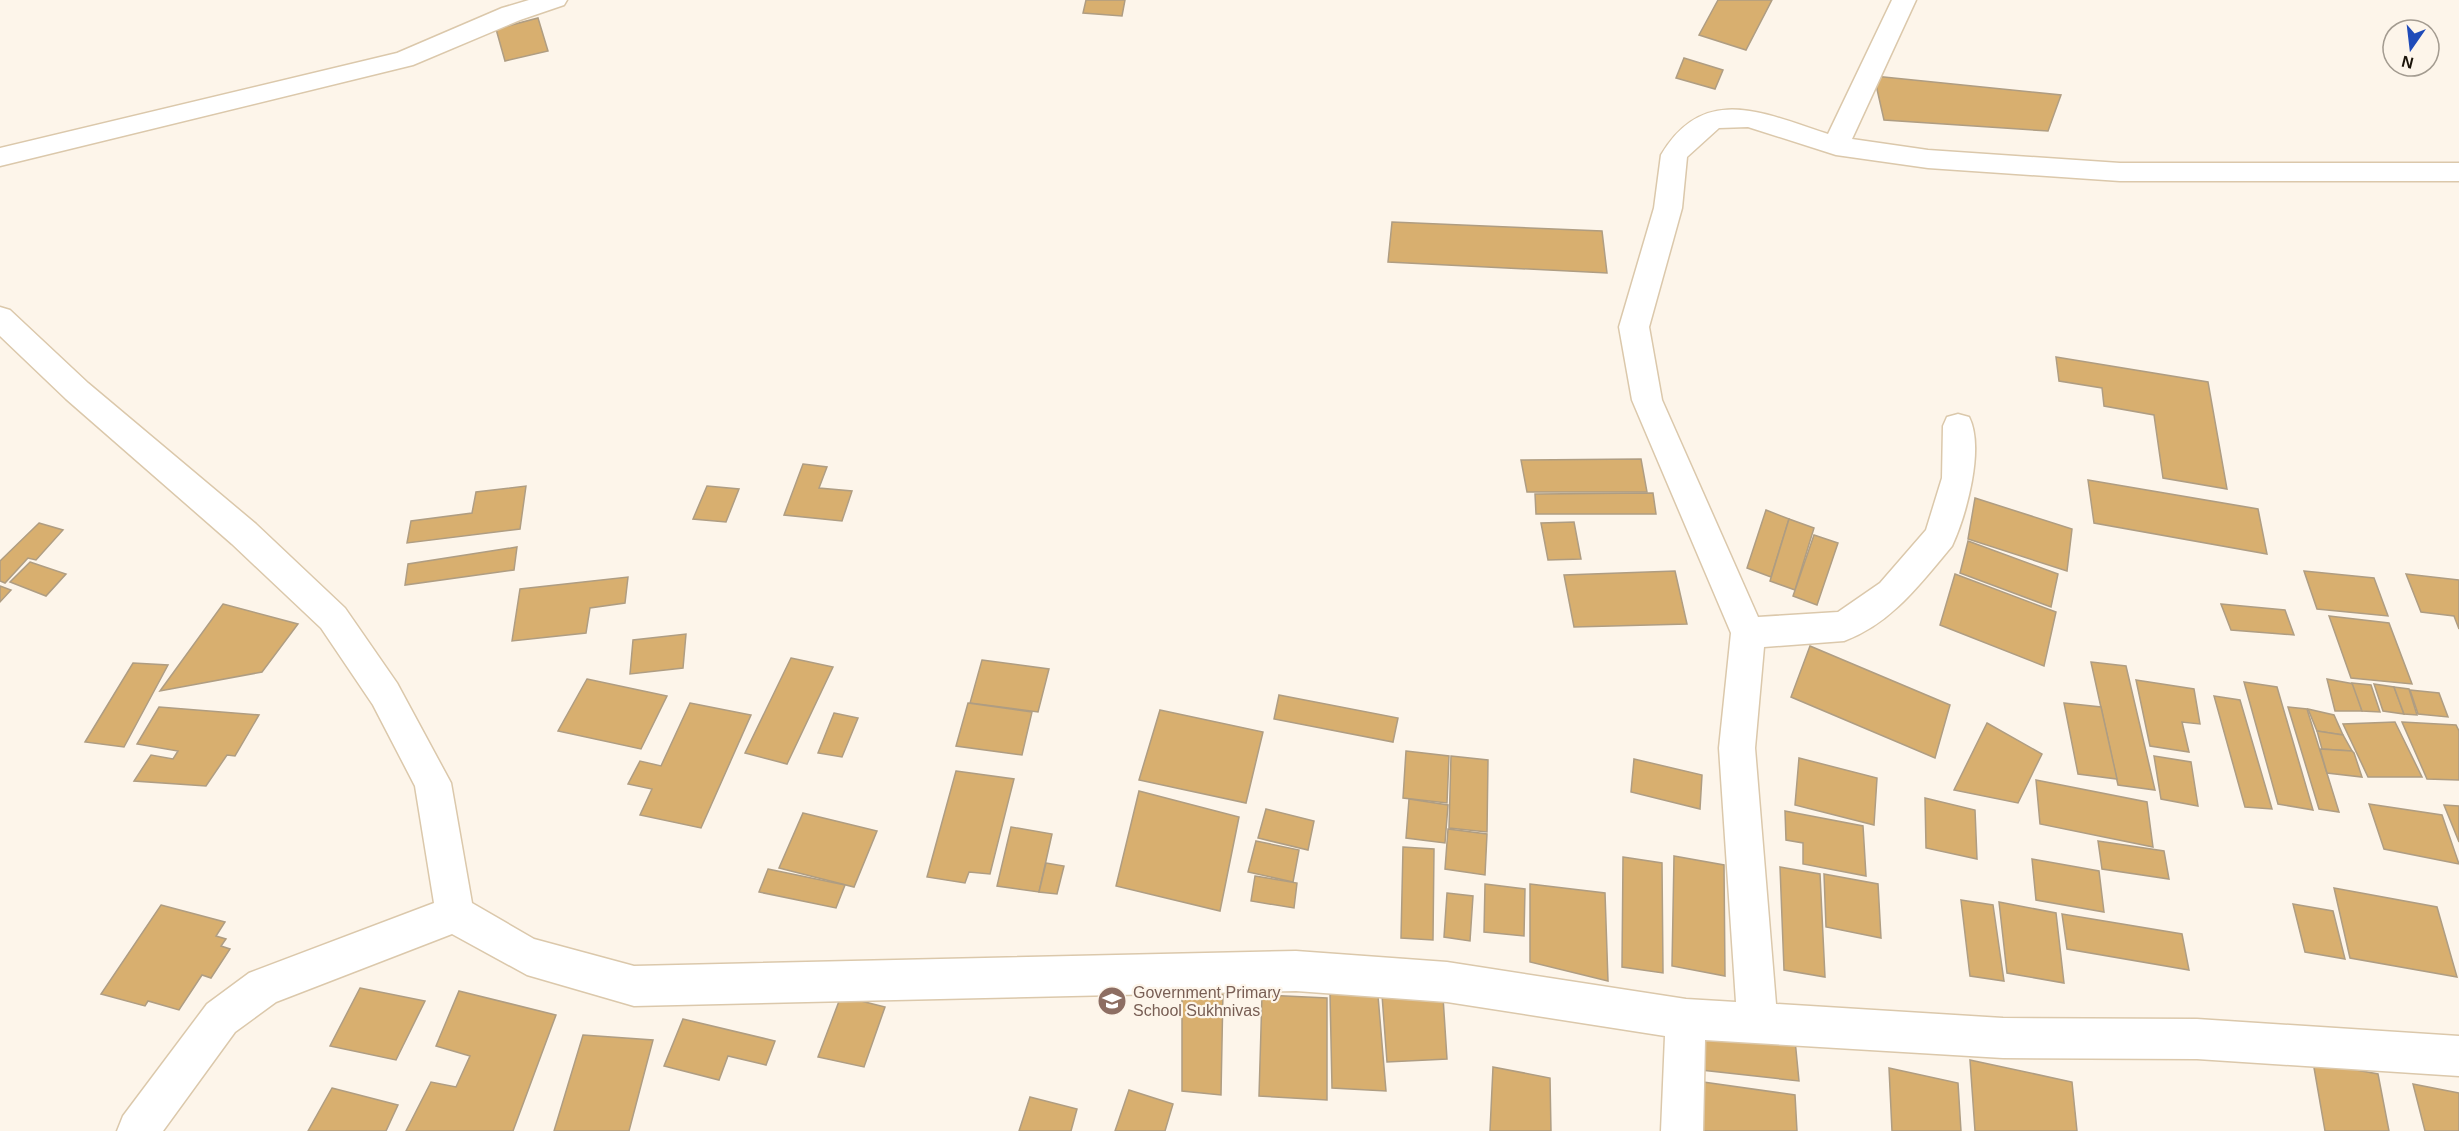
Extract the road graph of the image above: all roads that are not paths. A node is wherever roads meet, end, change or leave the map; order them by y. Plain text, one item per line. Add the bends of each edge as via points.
1 (555, 0) edge
2 (1904, 0) edge
3 (1836, 146) junction
4 (0, 157) edge
5 (2459, 172) edge
6 (0, 318) edge
7 (1958, 426) dead end
8 (1748, 633) junction
9 (455, 914) junction
10 (1686, 1019) junction
11 (1757, 1022) junction
12 (2459, 1056) edge
13 (138, 1131) edge
14 (1682, 1131) edge

1 - 4 street via 404,59
2 - 3 street
3 - 5 street via 1928,159 2120,172
3 - 8 street via 1749,118 1712,121 1686,141 1674,155 1668,208 1634,327 1647,400
6 - 9 street via 333,618 385,694 433,783
7 - 8 street via 1958,478 1940,536 1892,593 1844,626
8 - 11 street via 1737,748
9 - 10 street via 527,956 634,986 1296,971 1447,982
9 - 13 street via 263,987 221,1018
10 - 11 street
10 - 14 street
11 - 12 street via 2003,1038 2196,1039

